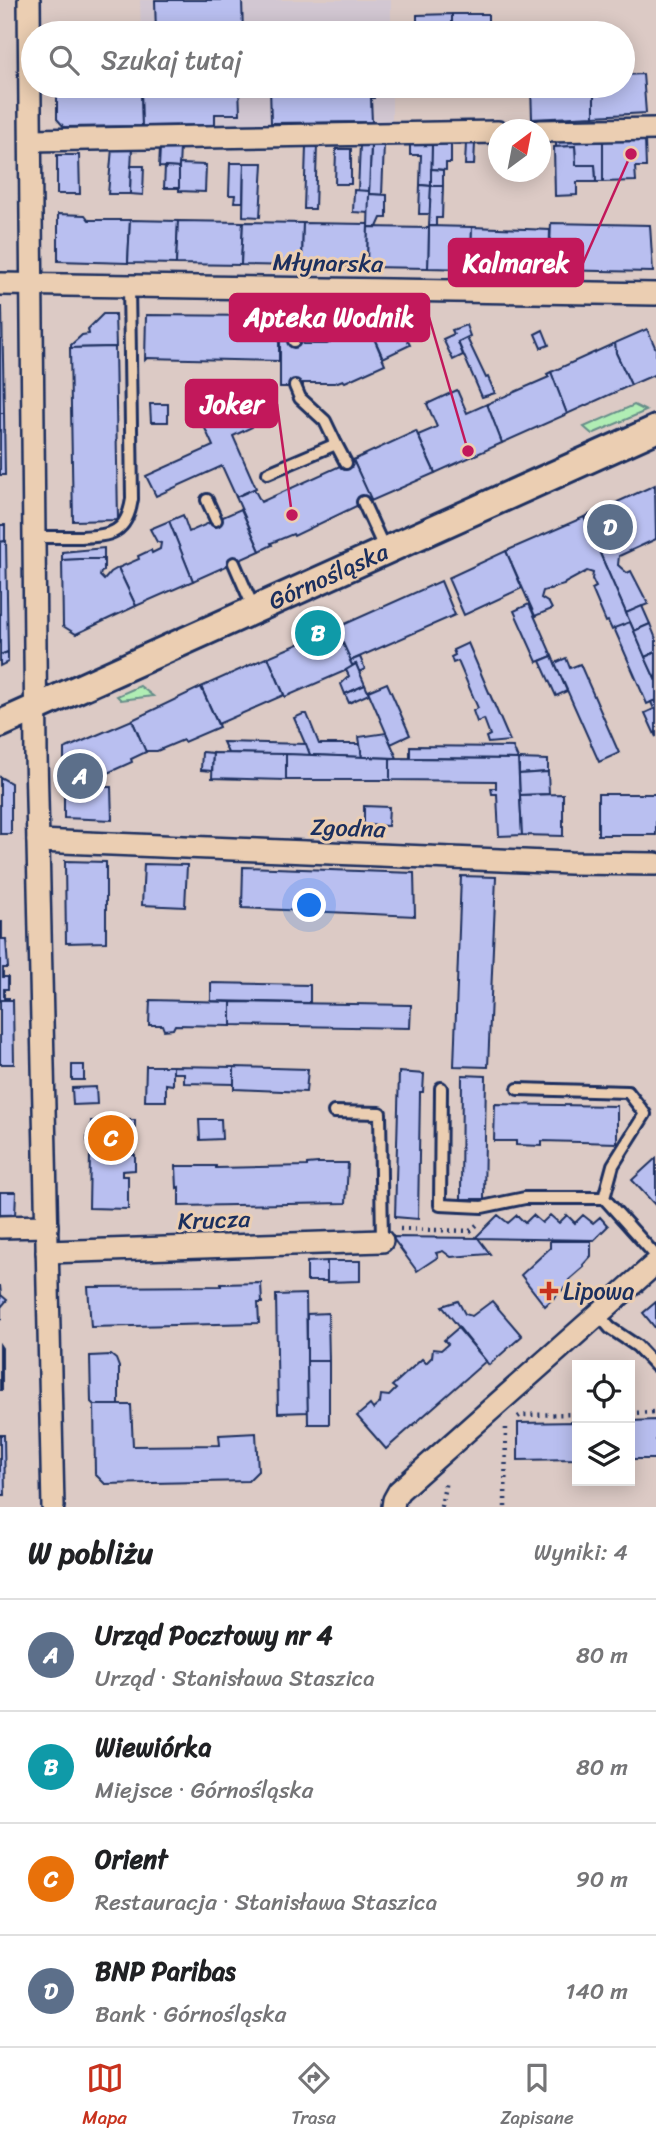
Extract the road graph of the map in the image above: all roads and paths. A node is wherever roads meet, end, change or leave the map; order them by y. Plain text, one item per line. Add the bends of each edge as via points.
1 (29, 0) edge
2 (29, 21) edge
3 (30, 98) edge
4 (656, 129) edge
5 (551, 131) edge
6 (488, 132) edge
7 (31, 140) junction
8 (0, 284) edge
9 (33, 284) junction
10 (130, 285) junction
11 (295, 288) junction
12 (656, 294) edge
13 (295, 341) dead end
14 (295, 387) dead end
15 (656, 429) edge
16 (336, 444) junction
17 (346, 463) dead end
18 (268, 473) dead end
19 (207, 500) dead end
20 (363, 502) dead end
21 (216, 520) dead end
22 (35, 537) junction
23 (386, 550) junction
24 (234, 563) dead end
25 (254, 609) junction
26 (36, 707) junction
27 (0, 724) edge
28 (38, 841) junction
29 (656, 864) edge
30 (441, 1088) dead end
31 (519, 1089) dead end
32 (334, 1112) dead end
33 (604, 1198) junction
34 (502, 1202) junction
35 (47, 1226) junction
36 (0, 1227) edge
37 (381, 1235) junction
38 (47, 1252) junction
39 (656, 1256) edge
40 (656, 1263) edge
41 (598, 1314) junction
42 (656, 1366) edge
43 (656, 1412) edge
44 (635, 1413) edge
45 (572, 1414) edge
46 (506, 1425) junction
47 (500, 1427) dead end
48 (447, 1471) dead end
49 (53, 1507) edge
50 (393, 1507) edge
51 (441, 1507) edge
52 (505, 1507) edge

1 - 2 street
3 - 7 street
4 - 5 street
6 - 7 street
7 - 9 street
8 - 9 street, Młynarska
9 - 10 street, Młynarska
9 - 22 street
10 - 11 street, Młynarska
10 - 22 lane via 130,511 118,530 104,536
11 - 12 street, Młynarska
11 - 13 lane
14 - 16 lane via 300,398 325,421
15 - 23 street, Górnośląska
16 - 17 lane
16 - 18 lane
19 - 21 lane
20 - 23 lane
22 - 26 street
23 - 25 street, Górnośląska
24 - 25 lane
25 - 26 street, Górnośląska
26 - 27 street, Górnośląska
26 - 28 street
28 - 29 street, Zgodna
28 - 35 street
30 - 34 lane via 440,1205 482,1207
31 - 33 lane via 628,1092 645,1114 612,1165
32 - 37 lane via 380,1113
33 - 34 lane
33 - 39 lane
34 - 37 path via 470,1231
35 - 36 street
35 - 38 street
37 - 38 street, Krucza
38 - 49 street
40 - 41 street
41 - 42 lane
41 - 50 street via 399,1491
43 - 44 path
45 - 46 path via 521,1415
46 - 47 path
46 - 52 path
48 - 51 path

